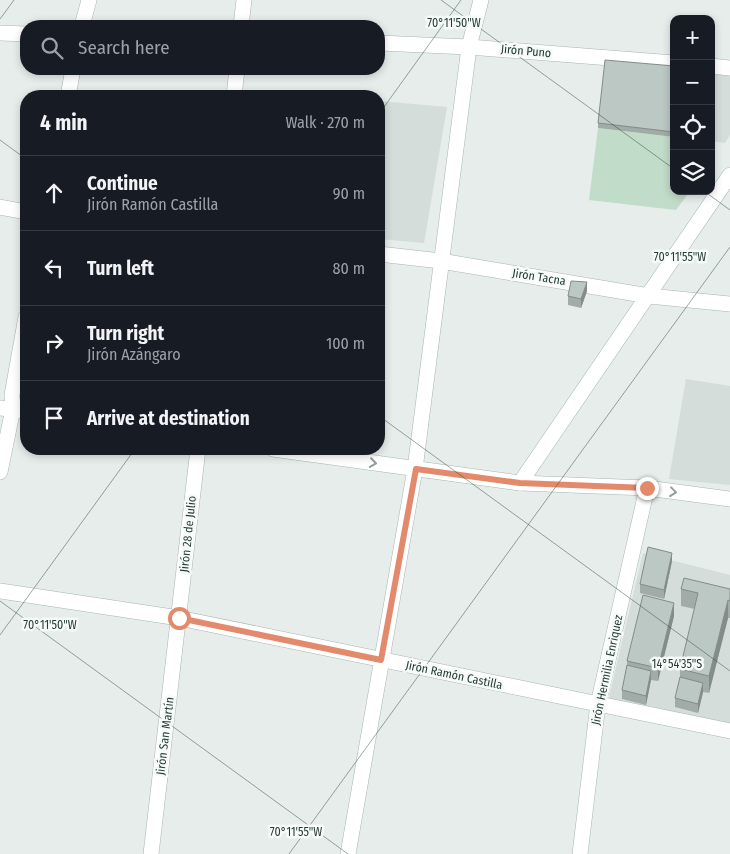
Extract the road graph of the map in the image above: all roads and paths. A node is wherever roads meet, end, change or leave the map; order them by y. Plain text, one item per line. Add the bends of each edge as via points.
1 (89, 0) edge
2 (244, 0) edge
3 (481, 0) edge
4 (84, 20) edge
5 (242, 20) edge
6 (0, 33) edge
7 (20, 34) edge
8 (385, 43) edge
9 (469, 46) junction
10 (670, 63) edge
11 (715, 66) edge
12 (730, 68) edge
13 (72, 75) edge
14 (236, 75) edge
15 (69, 90) edge
16 (235, 90) edge
17 (730, 175) edge
18 (0, 207) edge
19 (20, 211) edge
20 (385, 255) edge
21 (441, 261) junction
22 (649, 296) junction
23 (730, 304) edge
24 (20, 350) edge
25 (13, 409) edge
26 (197, 455) edge
27 (316, 455) edge
28 (416, 469) junction
29 (0, 472) edge
30 (520, 483) junction
31 (647, 488) junction
32 (730, 499) edge
33 (0, 591) edge
34 (179, 618) junction
35 (381, 660) junction
36 (598, 704) junction
37 (730, 731) edge
38 (151, 854) edge
39 (348, 854) edge
40 (580, 854) edge

1 - 4 street
2 - 5 street
3 - 9 street
6 - 7 street
8 - 9 street, Jirón Puno
9 - 10 street, Jirón Puno
9 - 21 street
11 - 12 street
13 - 15 street
14 - 16 street
17 - 22 street
18 - 19 street
20 - 21 street, Jirón Tacna
21 - 22 street, Jirón Tacna
21 - 28 street
22 - 23 street, Jirón Tacna
22 - 30 street
24 - 25 street via 12,395
25 - 29 street
26 - 34 street, Jirón 28 de Julio
27 -> 28 street
28 - 30 street
28 - 35 street
30 - 31 street
31 -> 32 street
31 - 36 street, Jirón Hermilia Enriquez
33 - 34 street, Jirón Ramón Castilla
34 - 35 street, Jirón Ramón Castilla
34 - 38 street, Jirón San Martín
35 - 36 street, Jirón Ramón Castilla
35 - 39 street
36 - 37 street, Jirón Ramón Castilla
36 - 40 street, Jirón Hermilia Enriquez

